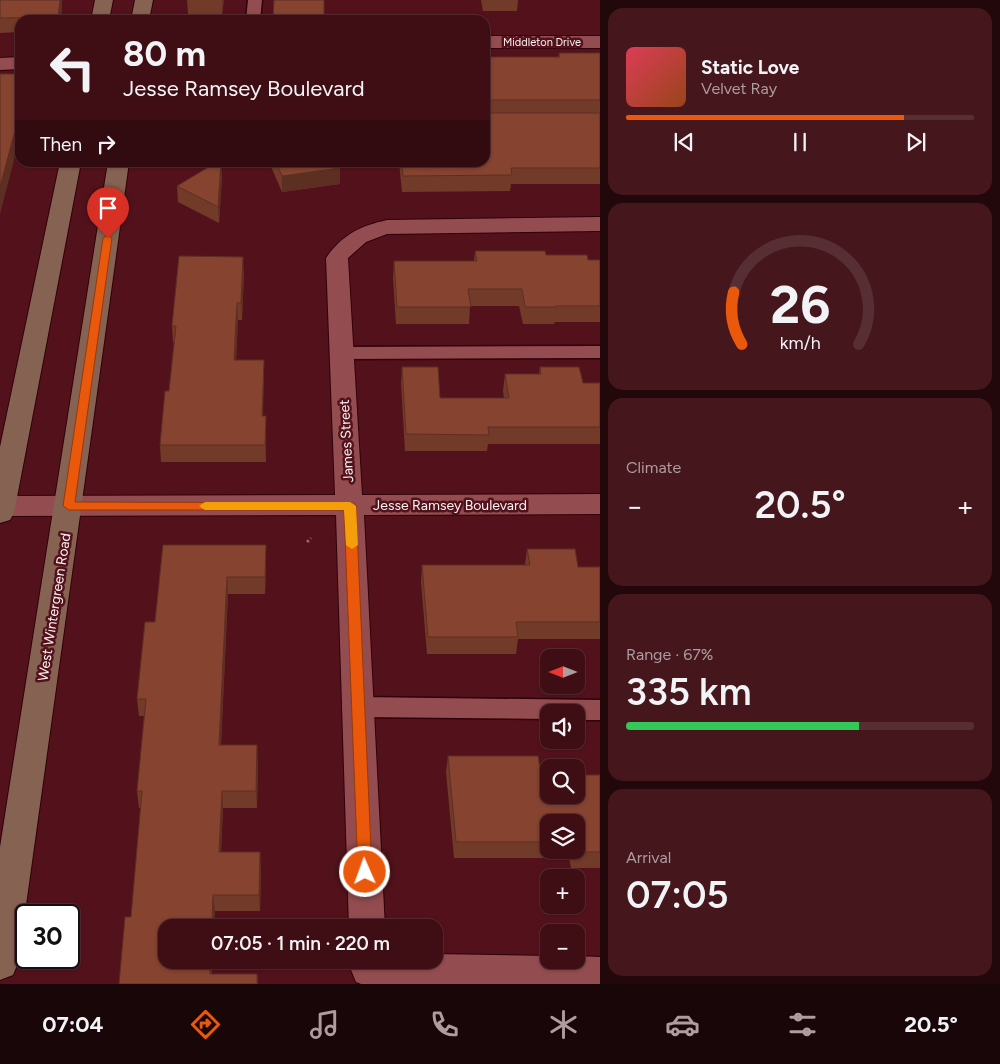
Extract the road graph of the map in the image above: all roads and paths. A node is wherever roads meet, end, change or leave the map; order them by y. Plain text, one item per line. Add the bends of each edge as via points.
1 (104, 0) edge
2 (144, 0) edge
3 (255, 0) edge
4 (101, 15) edge
5 (141, 15) edge
6 (254, 15) edge
7 (490, 42) edge
8 (600, 42) edge
9 (15, 63) edge
10 (0, 64) edge
11 (70, 167) edge
12 (118, 167) edge
13 (600, 224) edge
14 (600, 352) edge
15 (342, 353) junction
16 (600, 504) edge
17 (69, 506) junction
18 (350, 506) junction
19 (0, 509) edge
20 (311, 538) dead end
21 (307, 542) dead end
22 (359, 707) junction
23 (600, 710) edge
24 (367, 919) edge
25 (0, 963) edge
26 (369, 971) edge
27 (600, 974) edge

1 - 4 street
2 - 5 street
3 - 6 lane
7 - 8 street, Middleton Drive
9 - 10 street
11 - 19 street
12 - 17 street, West Wintergreen Road
13 - 15 street, James Street via 387,227 372,230 348,243 337,258
14 - 15 lane
15 - 18 street, James Street
16 - 18 street, Jesse Ramsey Boulevard
17 - 18 street, Jesse Ramsey Boulevard
17 - 19 street, Jesse Ramsey Boulevard
17 - 25 street, West Wintergreen Road
18 - 22 street, James Street
20 - 21 path
22 - 23 lane
22 - 24 street, James Street
26 - 27 street

